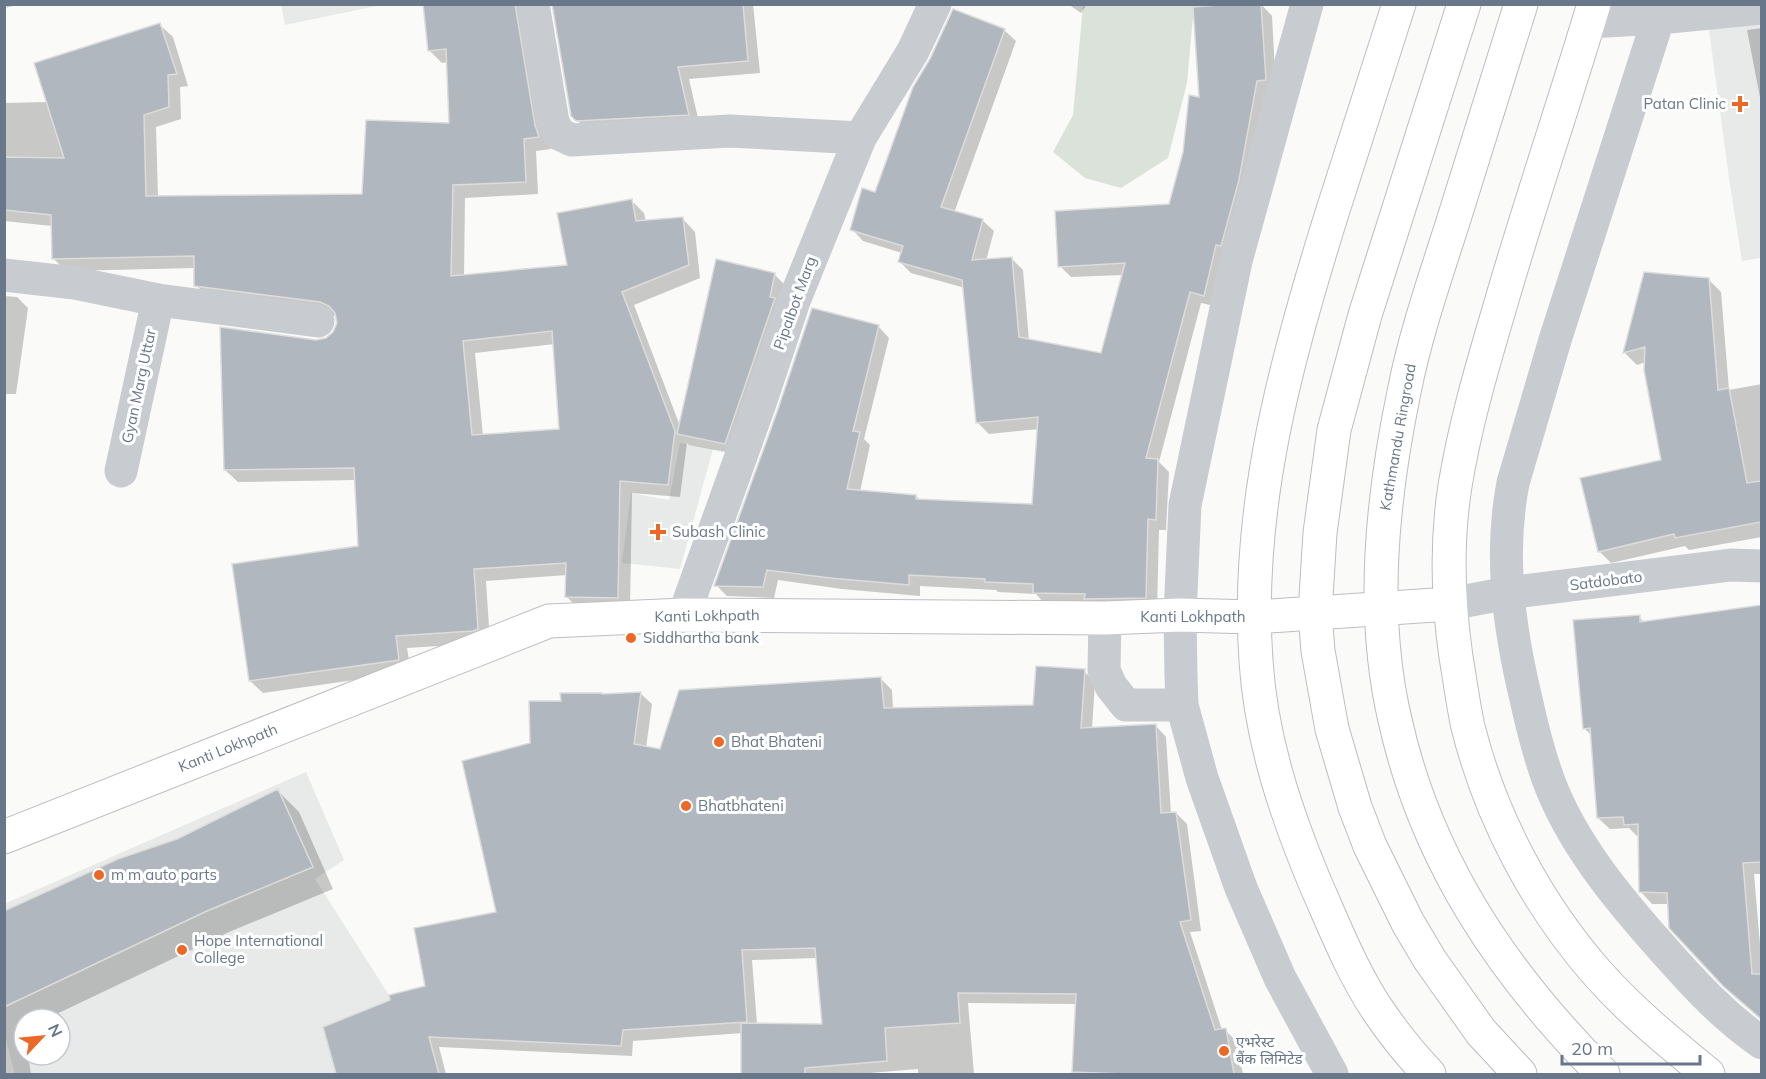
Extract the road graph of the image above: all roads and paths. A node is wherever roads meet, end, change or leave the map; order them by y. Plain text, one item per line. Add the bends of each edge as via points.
1 (533, 4) edge
2 (935, 4) edge
3 (1307, 4) edge
4 (1399, 4) edge
5 (1464, 4) edge
6 (1521, 4) edge
7 (1761, 8) edge
8 (1661, 11) edge
9 (1592, 13) edge
10 (860, 138) junction
11 (4, 275) edge
12 (158, 300) junction
13 (318, 321) dead end
14 (121, 471) dead end
15 (1761, 566) edge
16 (1508, 593) junction
17 (1450, 604) junction
18 (1381, 608) junction
19 (1315, 613) junction
20 (684, 615) junction
21 (1180, 615) junction
22 (1254, 617) junction
23 (1106, 618) junction
24 (1182, 705) junction
25 (4, 837) edge
26 (1761, 1043) edge
27 (1332, 1074) edge
28 (1429, 1074) edge
29 (1520, 1074) edge
30 (1603, 1074) edge
31 (1708, 1074) edge

1 - 10 street via 553,122 559,134 572,140 730,131
2 - 10 street, Pipalbot Marg via 913,51
3 - 21 street via 1236,261 1185,505
4 - 22 main road via 1305,301 1283,386 1262,488
5 - 19 main road via 1365,315 1334,430 1320,533
6 - 18 main road, Kathmandu Ringroad via 1426,306 1404,391 1387,492
7 - 8 street
8 - 9 street
8 - 16 street via 1554,340 1513,483 1506,539
9 - 17 main road via 1470,408 1454,490
10 - 20 street, Pipalbot Marg via 794,301
11 - 12 street via 75,283
12 - 13 street
12 - 14 street, Gyan Marg Uttar
15 - 16 street, Satdobato via 1731,565
16 - 17 street, Satdobato
16 - 26 street via 1531,721 1566,818 1639,921 1704,995
17 - 18 main road, Kanti Lokhpath
17 - 31 main road via 1469,728 1487,789 1526,870 1551,912 1598,974 1629,1007
18 - 19 main road, Kanti Lokhpath
18 - 30 main road, Kathmandu Ringroad via 1394,718 1410,776 1432,833 1487,935 1548,1017
19 - 22 main road, Kanti Lokhpath
19 - 29 main road via 1332,729 1370,846 1430,960 1481,1032
20 - 23 main road, Kanti Lokhpath
20 - 25 main road, Kanti Lokhpath via 549,621
21 - 22 main road, Kanti Lokhpath
21 - 23 main road, Kanti Lokhpath
21 - 24 street
22 - 28 main road via 1264,720 1280,789 1302,852 1348,957 1378,1011
23 - 24 street via 1104,670 1126,705
24 - 27 street via 1202,778 1241,888 1280,978

